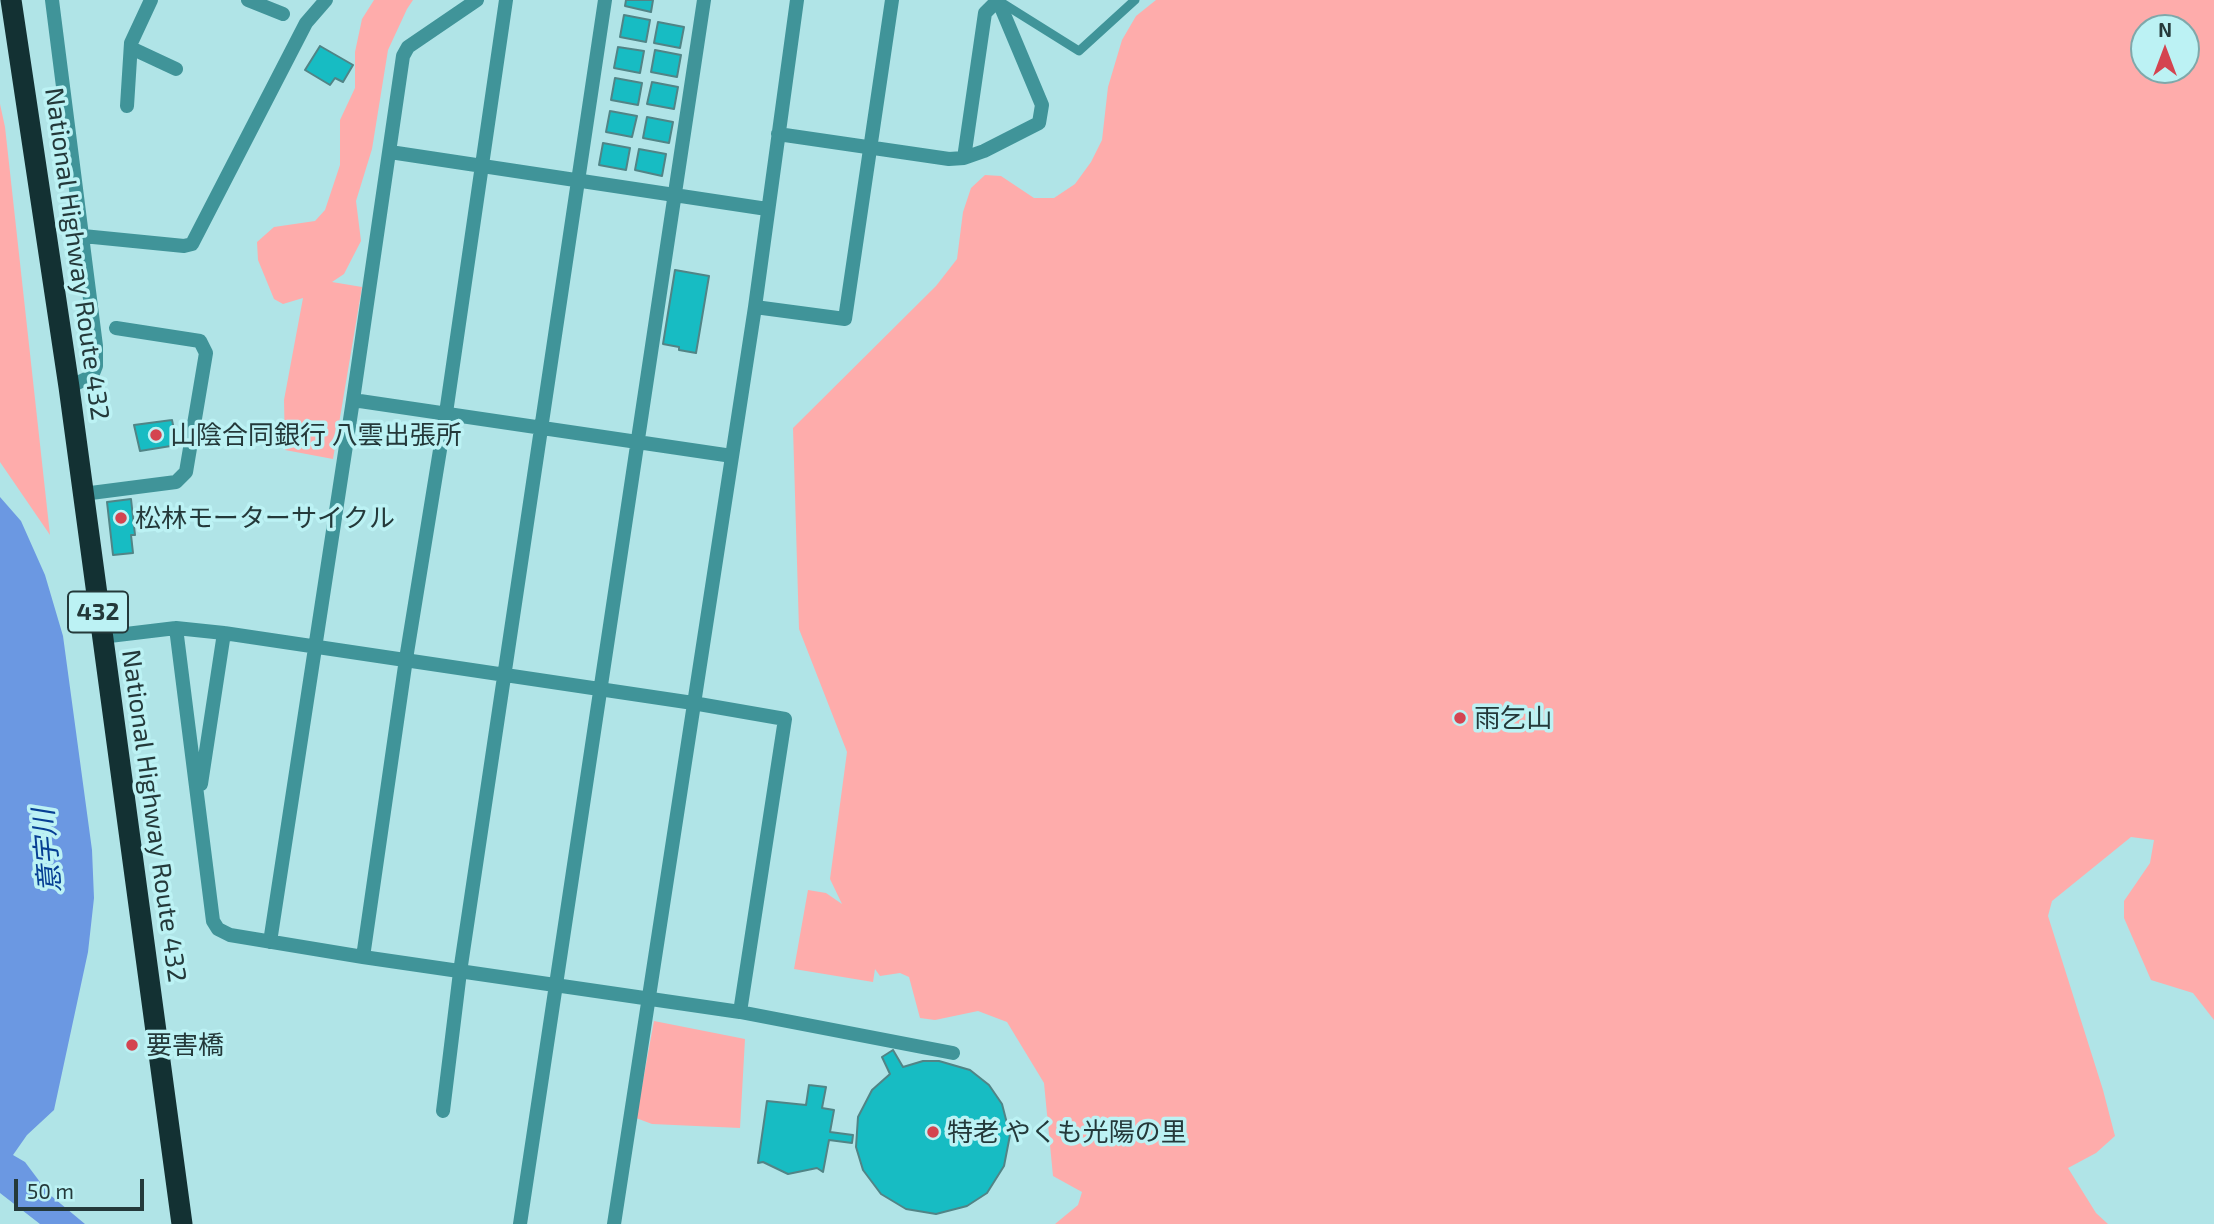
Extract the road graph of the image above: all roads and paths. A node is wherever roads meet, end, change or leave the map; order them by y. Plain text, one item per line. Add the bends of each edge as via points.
1 (11, 0) edge
2 (52, 0) edge
3 (151, 0) edge
4 (248, 0) edge
5 (326, 0) edge
6 (477, 0) edge
7 (506, 0) edge
8 (605, 0) edge
9 (704, 0) edge
10 (797, 0) edge
11 (892, 0) edge
12 (998, 0) edge
13 (1135, 0) edge
14 (283, 14) dead end
15 (131, 48) junction
16 (177, 69) dead end
17 (127, 106) dead end
18 (778, 134) junction
19 (870, 149) junction
20 (390, 152) junction
21 (964, 158) junction
22 (483, 166) junction
23 (579, 181) junction
24 (675, 195) junction
25 (767, 209) junction
26 (83, 236) junction
27 (755, 307) junction
28 (116, 328) dead end
29 (69, 387) junction
30 (353, 400) junction
31 (446, 413) junction
32 (541, 427) junction
33 (638, 441) junction
34 (732, 456) junction
35 (83, 494) junction
36 (177, 628) junction
37 (224, 633) junction
38 (101, 636) junction
39 (316, 645) junction
40 (406, 659) junction
41 (505, 675) junction
42 (600, 689) junction
43 (693, 703) junction
44 (198, 800) junction
45 (270, 942) junction
46 (363, 957) junction
47 (460, 972) junction
48 (557, 984) junction
49 (649, 999) junction
50 (740, 1012) junction
51 (953, 1053) dead end
52 (443, 1111) dead end
53 (182, 1224) edge
54 (520, 1224) edge
55 (614, 1224) edge

1 - 29 highway, National Highway Route 432 / 432
2 - 26 street
3 - 15 street
4 - 14 street
5 - 26 street via 306,23 192,244
6 - 20 street via 408,47 402,56
7 - 22 street
8 - 23 street
9 - 24 street
10 - 18 street
11 - 19 street
12 - 13 lane via 1079,51
12 - 21 street via 985,13
12 - 21 street via 1042,105 1039,123
15 - 16 street
15 - 17 street
18 - 19 street
18 - 25 street
19 - 21 street
19 - 27 street via 845,319
20 - 22 street
20 - 30 street
22 - 23 street
22 - 31 street
23 - 24 street
23 - 32 street
24 - 25 street
24 - 33 street
25 - 27 street
26 - 29 street via 96,366 92,376
27 - 34 street
28 - 35 street via 200,341 206,354 186,472 176,481
29 - 35 highway, National Highway Route 432 / 432
30 - 31 street
30 - 39 street
31 - 32 street
31 - 40 street
32 - 33 street
32 - 41 street
33 - 34 street
33 - 42 street
34 - 43 street
35 - 38 highway, National Highway Route 432 / 432
36 - 37 street
36 - 38 street
36 - 44 street
37 - 39 street
37 - 44 street
38 - 53 highway, National Highway Route 432 / 432
39 - 40 street
39 - 45 street
40 - 41 street
40 - 46 street
41 - 42 street
41 - 47 street
42 - 43 street
42 - 48 street
43 - 49 street
43 - 50 street via 785,719
44 - 45 street via 213,921 230,935
45 - 46 street
46 - 47 street
47 - 48 street
47 - 52 street
48 - 49 street
48 - 54 street
49 - 50 street
49 - 55 street
50 - 51 street

